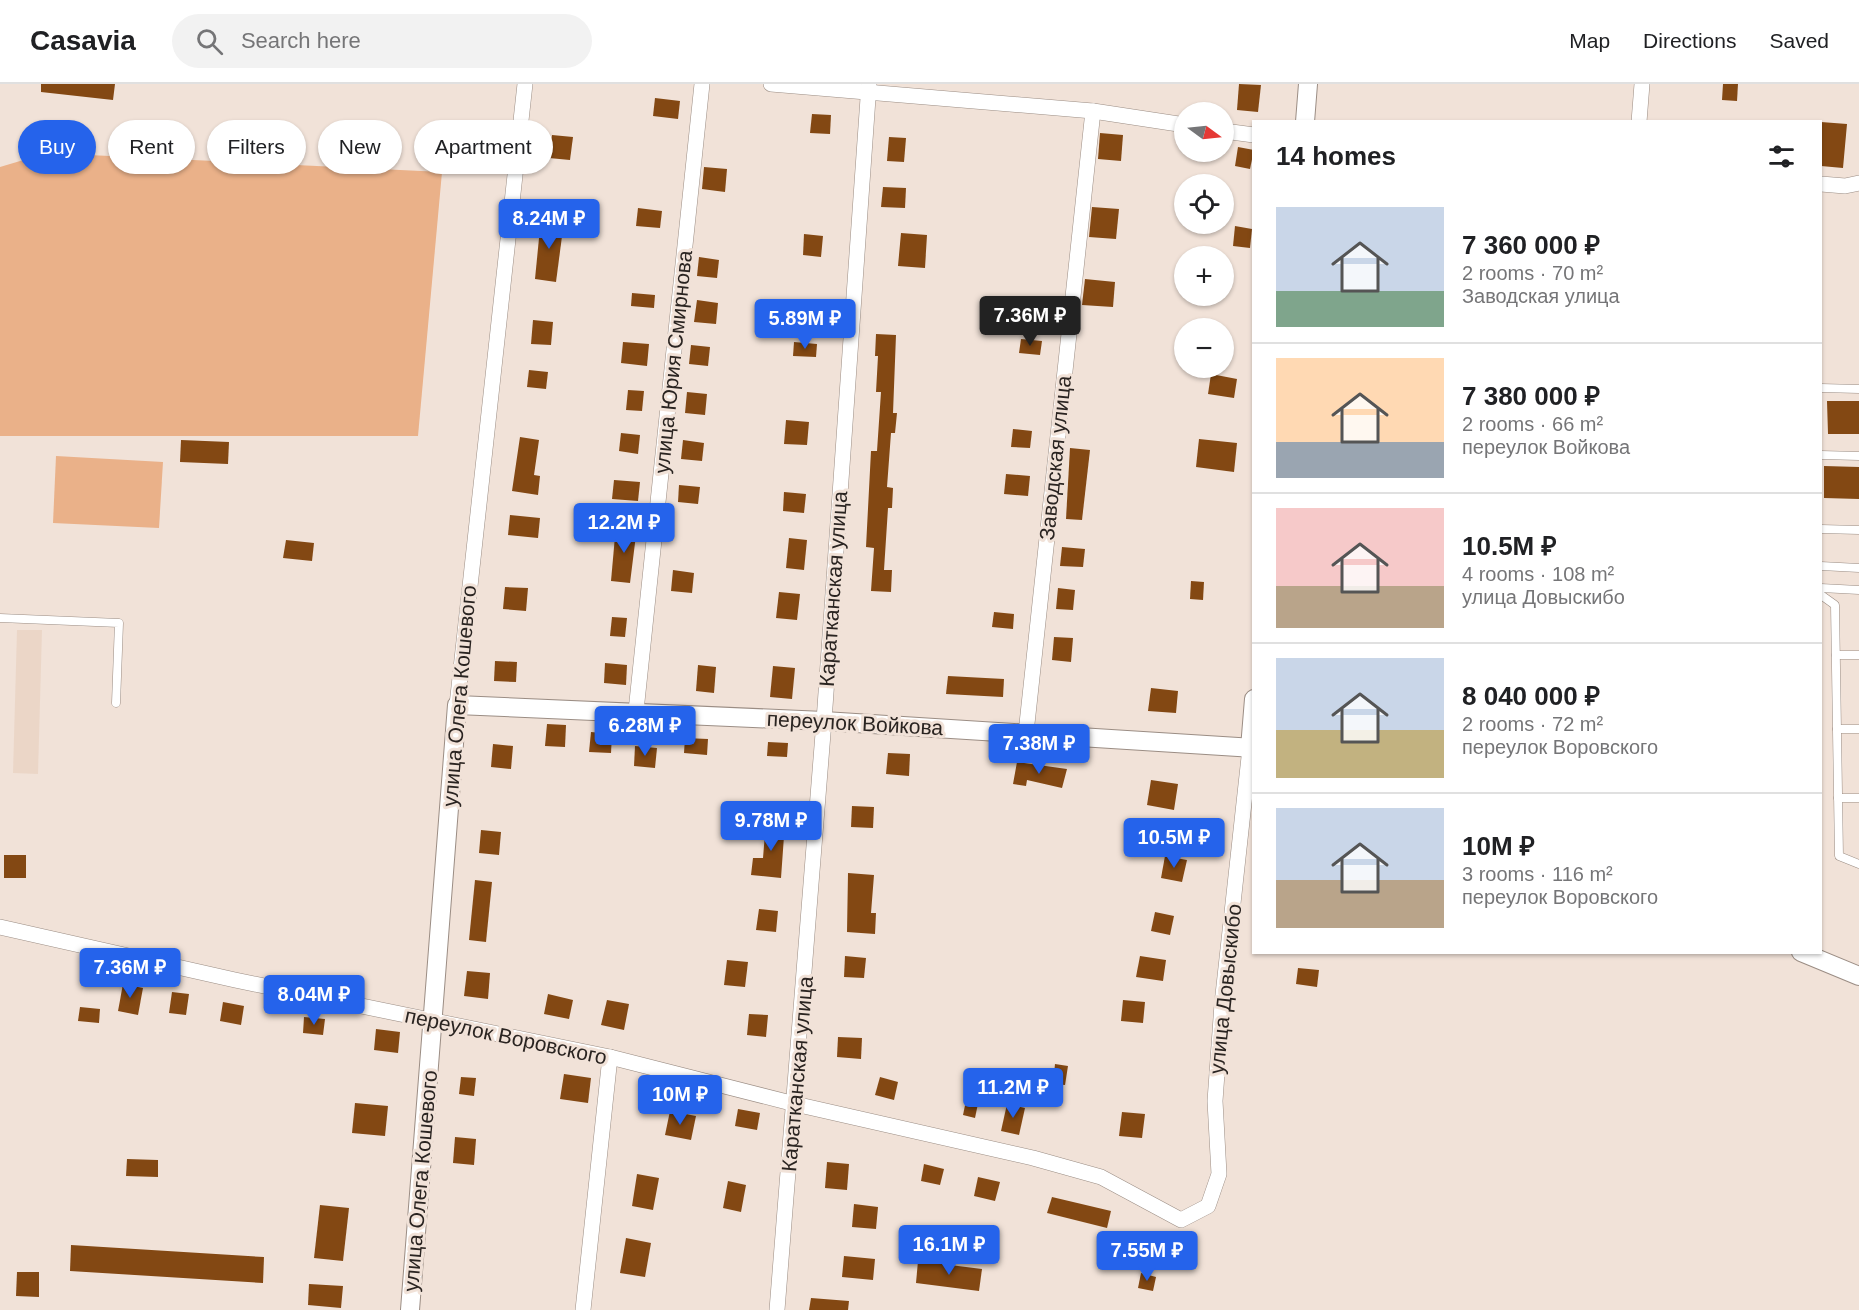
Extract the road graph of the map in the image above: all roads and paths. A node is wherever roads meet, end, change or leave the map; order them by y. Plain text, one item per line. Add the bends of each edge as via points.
1 (525, 84) edge
2 (702, 84) edge
3 (771, 84) edge
4 (1308, 84) edge
5 (1642, 84) edge
6 (869, 87) edge
7 (1093, 111) junction
8 (1305, 120) edge
9 (1639, 120) edge
10 (1174, 123) edge
11 (1234, 132) edge
12 (1252, 135) edge
13 (1859, 183) edge
14 (1822, 184) edge
15 (1822, 388) edge
16 (1859, 389) edge
17 (1822, 455) edge
18 (1859, 456) edge
19 (1822, 529) edge
20 (1859, 530) edge
21 (1822, 566) edge
22 (1859, 568) edge
23 (1822, 588) edge
24 (1859, 590) edge
25 (1822, 596) edge
26 (0, 618) edge
27 (1836, 655) junction
28 (1859, 655) edge
29 (116, 703) dead end
30 (457, 705) junction
31 (636, 711) junction
32 (824, 721) junction
33 (1837, 729) junction
34 (1859, 729) edge
35 (1026, 733) junction
36 (1252, 748) edge
37 (1838, 798) junction
38 (1859, 798) edge
39 (1859, 864) edge
40 (0, 927) edge
41 (1806, 954) edge
42 (1859, 976) edge
43 (433, 1022) junction
44 (610, 1057) junction
45 (795, 1104) junction
46 (1208, 1206) joint
47 (410, 1310) edge
48 (583, 1310) edge
49 (777, 1310) edge

1 - 30 street, улица Олега Кошевого
2 - 31 street, улица Юрия Смирнова
3 - 6 street
4 - 8 street
5 - 9 street
6 - 7 street
6 - 32 street, Каратканская улица
7 - 10 street
7 - 35 street, Заводская улица
11 - 12 street
13 - 14 street
15 - 16 lane
17 - 18 lane
19 - 20 lane
21 - 22 lane
23 - 24 lane
25 - 27 lane via 1835,605
26 - 29 lane via 119,623
27 - 28 lane
27 - 33 lane
30 - 31 street, переулок Войкова
30 - 43 street, улица Олега Кошевого
31 - 32 street, переулок Войкова
32 - 35 street, переулок Войкова
32 - 45 street, Каратканская улица
33 - 34 lane
33 - 37 lane
35 - 36 street, переулок Войкова
36 - 46 street, улица Довыскибо via 1222,1004 1215,1101 1219,1174
37 - 38 lane
37 - 39 lane via 1839,856
40 - 43 street, переулок Воровского
41 - 42 street
43 - 44 street, переулок Воровского
43 - 47 street, улица Олега Кошевого
44 - 45 street, переулок Воровского
44 - 48 street
45 - 46 street, переулок Воровского via 1101,1177 1181,1220
45 - 49 street, Каратканская улица

